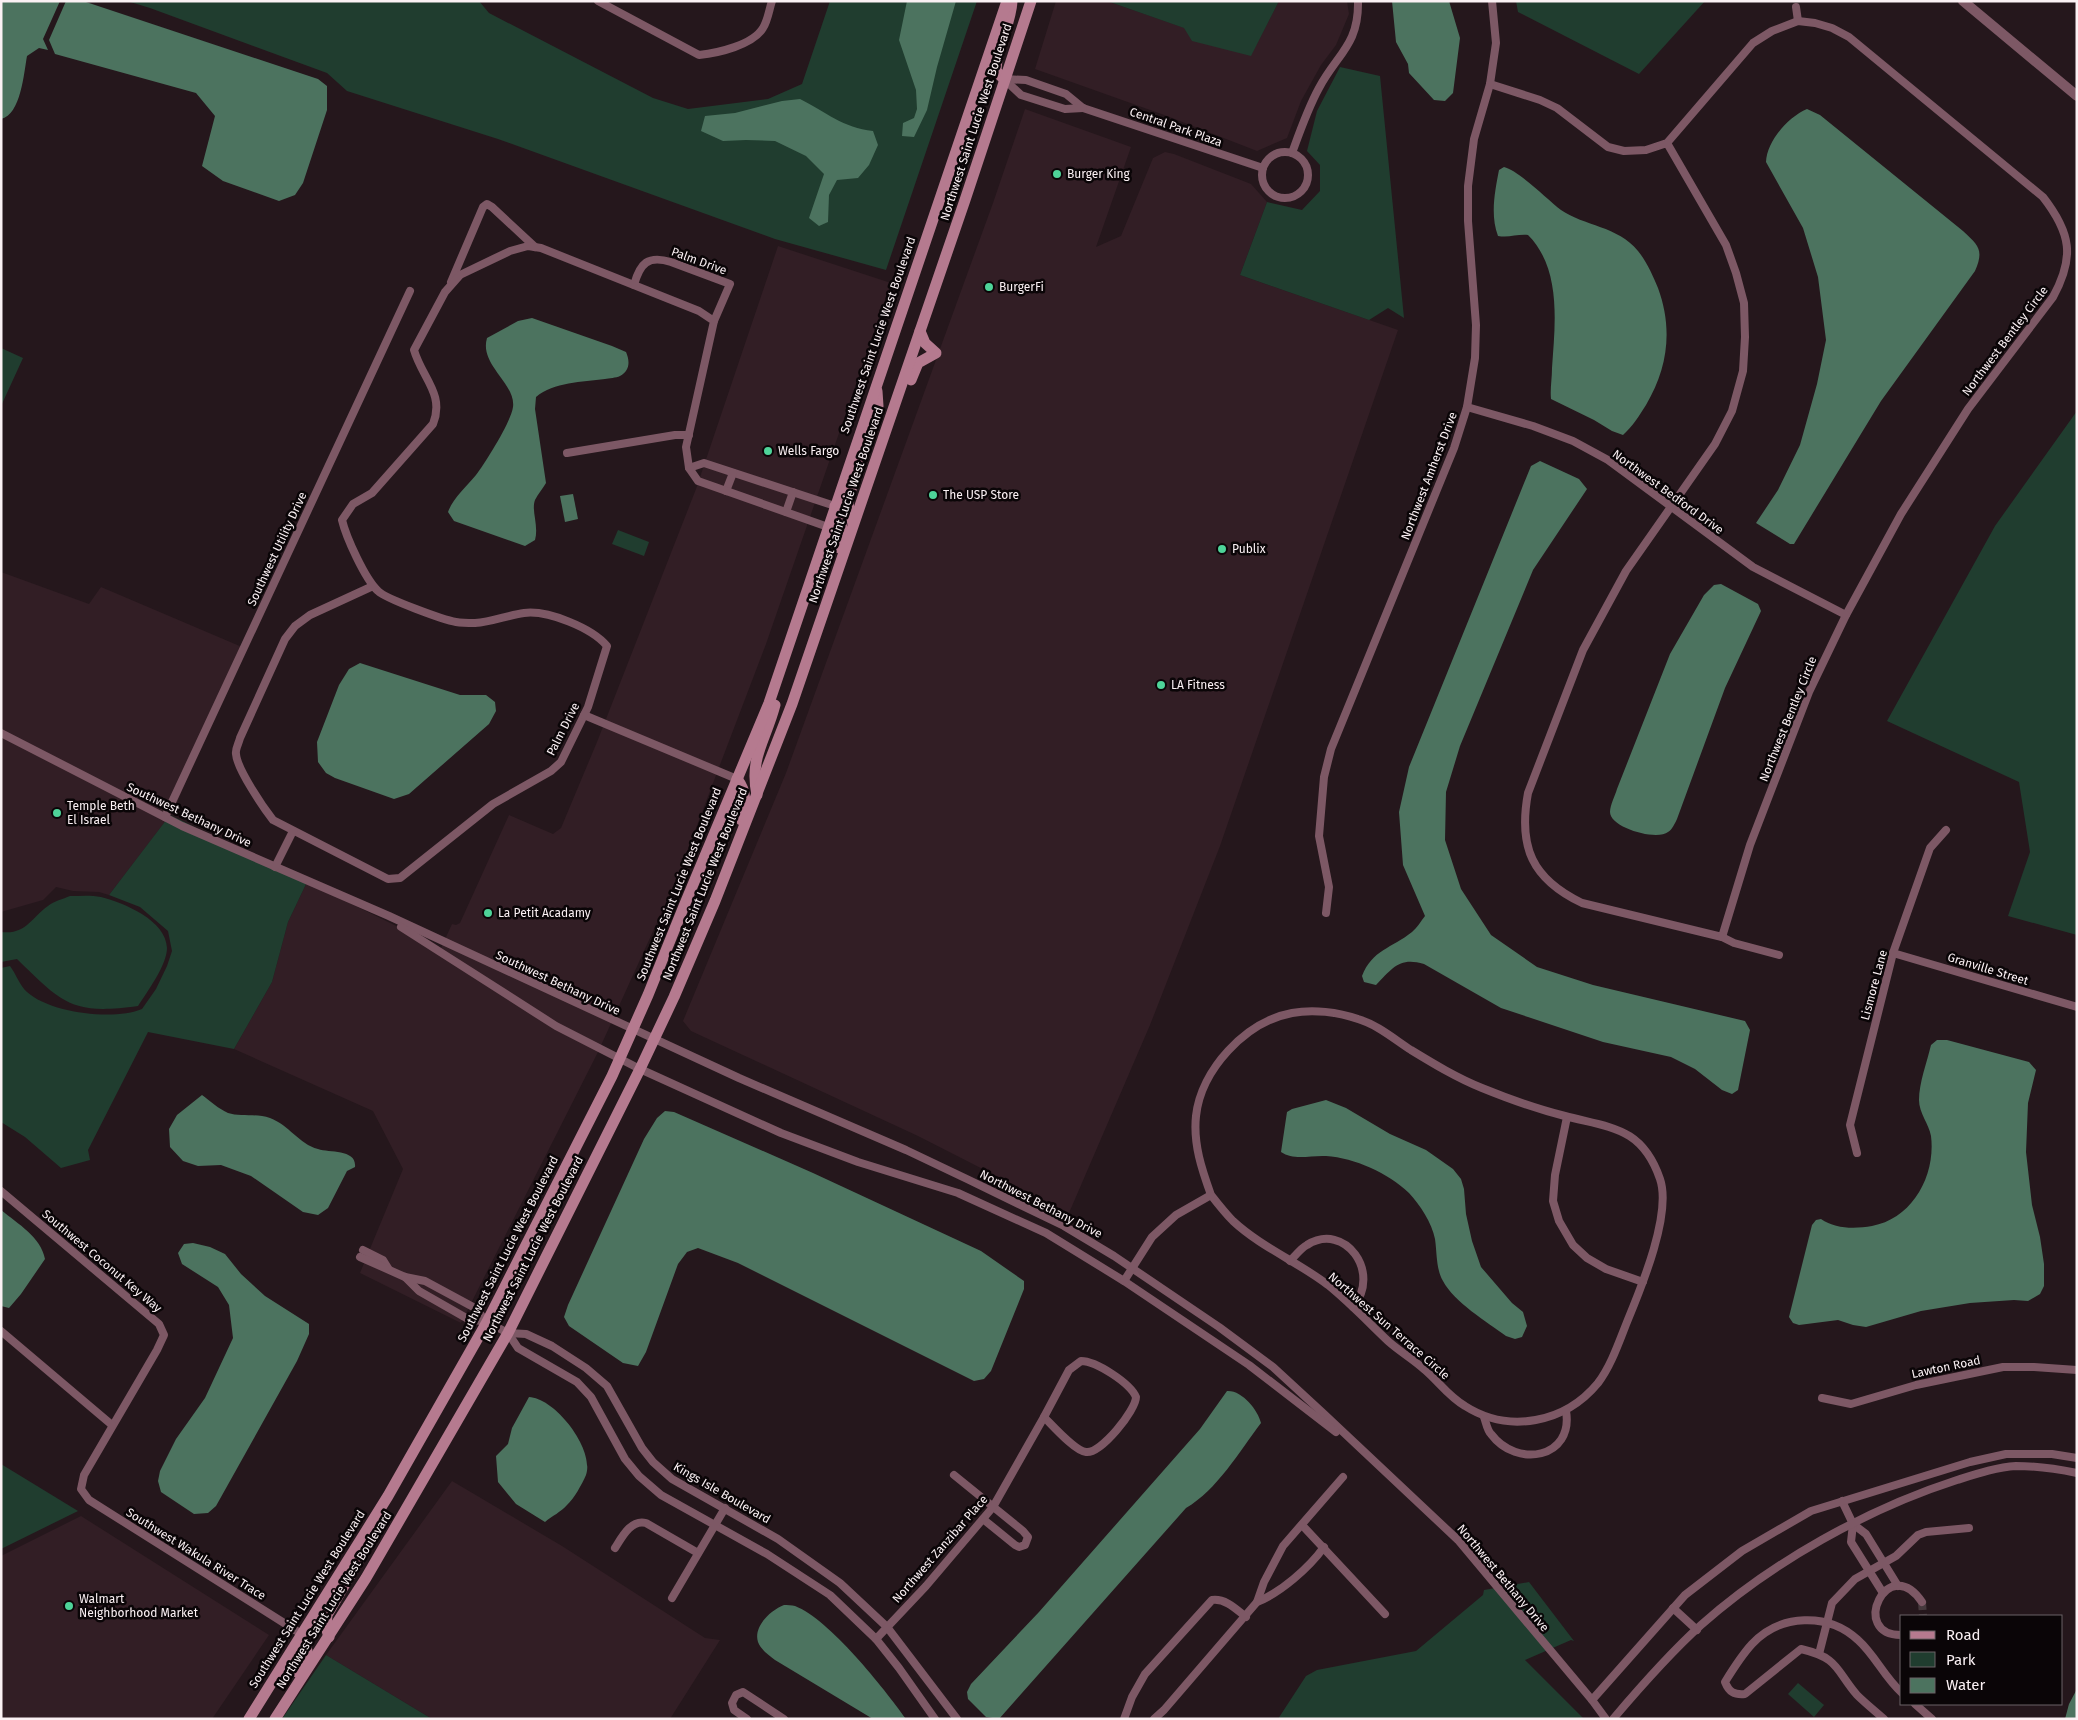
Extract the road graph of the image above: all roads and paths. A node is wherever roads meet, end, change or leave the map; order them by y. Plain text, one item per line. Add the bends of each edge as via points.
1 (598, 1) edge
2 (772, 1) edge
3 (1007, 1) edge
4 (1012, 1) edge
5 (1031, 1) edge
6 (1358, 1) edge
7 (1492, 1) edge
8 (1963, 1) edge
9 (1796, 6) dead end
10 (1798, 21) junction
11 (1004, 79) junction
12 (1490, 84) junction
13 (2077, 96) edge
14 (1083, 108) junction
15 (1667, 144) junction
16 (1292, 153) junction
17 (1263, 168) junction
18 (2073, 246) edge
19 (535, 247) junction
20 (634, 285) junction
21 (449, 288) junction
22 (410, 291) dead end
23 (714, 321) junction
24 (920, 331) junction
25 (876, 384) junction
26 (1467, 407) junction
27 (689, 434) junction
28 (880, 447) junction
29 (567, 453) dead end
30 (690, 468) junction
31 (733, 473) junction
32 (726, 491) junction
33 (793, 492) junction
34 (834, 506) junction
35 (1671, 506) junction
36 (786, 512) junction
37 (853, 526) junction
38 (828, 527) junction
39 (373, 586) junction
40 (830, 592) junction
41 (1846, 615) junction
42 (784, 659) junction
43 (584, 716) junction
44 (1, 734) edge
45 (738, 779) junction
46 (757, 794) junction
47 (165, 817) junction
48 (1946, 830) dead end
49 (293, 831) junction
50 (732, 858) junction
51 (276, 867) junction
52 (371, 909) junction
53 (1326, 913) dead end
54 (1722, 937) junction
55 (1893, 953) junction
56 (1779, 955) dead end
57 (2077, 1007) edge
58 (633, 1030) junction
59 (654, 1038) junction
60 (620, 1059) junction
61 (640, 1069) junction
62 (1567, 1117) junction
63 (1857, 1153) dead end
64 (1, 1191) edge
65 (1211, 1195) junction
66 (362, 1253) dead end
67 (1290, 1261) junction
68 (1133, 1267) junction
69 (405, 1277) junction
70 (1124, 1281) junction
71 (1643, 1282) junction
72 (1353, 1307) junction
73 (487, 1322) junction
74 (1, 1331) edge
75 (508, 1333) junction
76 (2077, 1370) edge
77 (1822, 1398) dead end
78 (1566, 1411) junction
79 (1044, 1417) junction
80 (1484, 1417) junction
81 (112, 1425) junction
82 (2077, 1458) edge
83 (1373, 1461) junction
84 (2077, 1473) edge
85 (954, 1475) dead end
86 (1343, 1477) dead end
87 (81, 1489) joint
88 (1842, 1501) junction
89 (994, 1507) junction
90 (725, 1508) junction
91 (983, 1519) junction
92 (715, 1524) junction
93 (1853, 1524) junction
94 (1302, 1525) junction
95 (1969, 1528) dead end
96 (364, 1534) junction
97 (1324, 1547) junction
98 (615, 1548) dead end
99 (698, 1553) junction
100 (1884, 1564) junction
101 (1870, 1571) junction
102 (1898, 1586) junction
103 (1883, 1593) junction
104 (672, 1598) dead end
105 (1257, 1602) junction
106 (1922, 1602) dead end
107 (1674, 1608) junction
108 (1385, 1614) dead end
109 (1246, 1617) junction
110 (1828, 1621) junction
111 (887, 1627) junction
112 (1697, 1630) junction
113 (303, 1635) junction
114 (1900, 1635) edge
115 (329, 1637) junction
116 (876, 1639) junction
117 (1819, 1654) junction
118 (1900, 1691) edge
119 (1592, 1700) junction
120 (1915, 1705) edge
121 (249, 1719) edge
122 (267, 1719) edge
123 (275, 1719) edge
124 (747, 1719) edge
125 (784, 1719) edge
126 (935, 1719) edge
127 (957, 1719) edge
128 (1124, 1719) edge
129 (1154, 1719) edge
130 (1606, 1719) edge
131 (1612, 1719) edge
132 (1884, 1719) edge
133 (1932, 1719) edge

1 - 2 street via 699,56 718,53 757,36 764,27
3 - 25 main road, Southwest Saint Lucie West Boulevard
4 - 11 main road via 1012,12 996,61 996,71
5 - 11 main road, Northwest Saint Lucie West Boulevard
6 - 16 street via 1355,32 1320,87
7 - 12 street, Northwest Amherst Drive via 1496,43
8 - 13 street
9 - 10 street
10 - 15 street via 1753,43
10 - 18 street, Northwest Bentley Circle via 1832,28 1849,38 2044,197
11 - 14 street, Central Park Plaza via 1026,80 1066,94
11 - 14 street, Central Park Plaza via 1021,95 1066,109
11 - 24 main road, Northwest Saint Lucie West Boulevard
12 - 15 street via 1557,108 1608,147 1624,151 1646,150
12 - 26 street, Northwest Amherst Drive via 1474,139 1468,186 1476,324 1475,358
14 - 17 street, Central Park Plaza
15 - 35 street via 1726,245 1744,303 1746,337 1743,371 1732,411 1715,444
16 - 17 street via 1278,153
16 - 17 street via 1305,162 1309,177 1302,192 1296,196 1288,199 1273,196 1263,184
18 - 41 street, Northwest Bentley Circle via 2062,282 2053,297 1968,409 1901,514
19 - 20 street, Palm Drive
19 - 21 street, Palm Drive via 510,251 460,275
19 - 21 street, Palm Drive via 487,204
20 - 23 street, Palm Drive via 699,311
20 - 23 street, Palm Drive via 643,265 651,259 666,260 730,284
21 - 39 street, Palm Drive via 414,350 418,365 433,388 438,411 433,424 372,493 353,504 342,520
22 - 47 street, Southwest Utility Drive
23 - 27 street, Palm Drive
24 - 28 main road, Northwest Saint Lucie West Boulevard
24 - 28 main road via 925,344 936,353 918,363 893,431
25 - 34 main road, Southwest Saint Lucie West Boulevard
25 - 37 main road via 878,406 875,419 849,495
26 - 35 street, Northwest Bedford Drive via 1573,441 1608,460
26 - 53 street, Northwest Amherst Drive via 1454,448 1331,749 1324,777 1319,836 1329,887
27 - 29 street
27 - 30 street, Palm Drive via 686,447
28 - 37 main road, Northwest Saint Lucie West Boulevard
30 - 31 street via 704,463
30 - 32 street via 698,481
31 - 32 street
31 - 33 street
32 - 36 street
33 - 34 street
33 - 36 street
34 - 38 main road, Southwest Saint Lucie West Boulevard
34 - 40 main road via 843,531
35 - 41 street, Northwest Bedford Drive via 1753,567
35 - 54 street via 1626,571 1583,650 1528,793 1524,833 1529,854 1544,877 1562,893 1582,903
36 - 38 street
37 - 40 main road, Northwest Saint Lucie West Boulevard
38 - 42 main road, Southwest Saint Lucie West Boulevard
39 - 43 street, Palm Drive via 387,598 455,622 477,623 524,613 542,613 589,631 607,646
39 - 49 street, Palm Drive via 310,615 295,626 285,639 240,738 236,752 248,781 273,820
40 - 46 main road, Northwest Saint Lucie West Boulevard
41 - 54 street, Northwest Bentley Circle via 1809,692 1753,836
42 - 45 main road, Southwest Saint Lucie West Boulevard
42 - 46 main road via 780,689 756,760 754,780
43 - 45 street
43 - 49 street, Palm Drive via 561,762 493,804 400,878 388,879
44 - 47 street, Southwest Bethany Drive
45 - 50 main road via 745,795
45 - 58 main road, Southwest Saint Lucie West Boulevard
46 - 50 main road, Northwest Saint Lucie West Boulevard
47 - 51 street, Southwest Bethany Drive
48 - 55 street, Lismore Lane via 1930,848
49 - 51 street
50 - 59 main road, Northwest Saint Lucie West Boulevard
51 - 52 street, Southwest Bethany Drive
52 - 58 street, Southwest Bethany Drive
52 - 60 street, Southwest Bethany Drive via 556,1026
54 - 56 street
55 - 57 street, Granville Street
55 - 63 street, Lismore Lane via 1850,1125
58 - 59 street, Southwest Bethany Drive
58 - 60 main road, Southwest Saint Lucie West Boulevard
59 - 61 main road, Northwest Saint Lucie West Boulevard
59 - 68 street, Northwest Bethany Drive via 969,1180 1064,1226
60 - 61 street, Southwest Bethany Drive
60 - 73 main road, Southwest Saint Lucie West Boulevard
61 - 70 street, Northwest Bethany Drive via 781,1133 858,1162 958,1193 1046,1233
61 - 75 main road, Northwest Saint Lucie West Boulevard
62 - 65 street, Northwest Sun Terrace Circle via 1521,1103 1454,1076 1380,1028 1360,1019 1319,1012 1291,1013 1270,1020 1229,1050 1202,1092 1196,1118 1198,1156
62 - 71 street via 1555,1175 1553,1201 1559,1220 1573,1245 1587,1258 1606,1269
62 - 71 street, Northwest Sun Terrace Circle via 1607,1125 1624,1133 1641,1145 1656,1168 1663,1187 1662,1218
64 - 81 street, Southwest Coconut Key Way via 160,1324 164,1334 157,1350
65 - 67 street, Northwest Sun Terrace Circle via 1232,1220
65 - 68 street via 1176,1215 1152,1237
66 - 69 street via 383,1260 388,1268
67 - 72 street, Northwest Sun Terrace Circle via 1327,1284
67 - 72 street via 1306,1245 1320,1240 1335,1241 1349,1248 1362,1264 1365,1280
68 - 70 street
68 - 83 street, Northwest Bethany Drive via 1273,1367
69 - 73 street via 419,1291 468,1319
69 - 73 street via 425,1281 475,1308
70 - 83 street, Northwest Bethany Drive via 1248,1365
71 - 78 street, Northwest Sun Terrace Circle via 1617,1348 1600,1380
72 - 80 street, Northwest Sun Terrace Circle via 1390,1343 1426,1370 1449,1395
73 - 75 street
73 - 96 main road, Southwest Saint Lucie West Boulevard
74 - 81 street
75 - 90 street, Kings Isle Boulevard via 526,1334 586,1368 607,1386 653,1462 672,1478
75 - 92 street via 518,1348 577,1382 591,1397 625,1459 639,1476 661,1495
75 - 115 main road, Northwest Saint Lucie West Boulevard
76 - 77 street, Lawton Road via 2002,1367 1916,1384 1851,1404
78 - 80 street, Northwest Sun Terrace Circle via 1545,1419 1513,1422
78 - 80 street via 1568,1424 1562,1439 1551,1449 1524,1456 1509,1451 1490,1433
79 - 79 street via 1082,1451 1091,1452 1102,1446 1124,1420 1133,1408 1136,1396 1116,1377 1092,1362 1081,1361 1069,1370
79 - 89 street, Northwest Zanzibar Place
81 - 87 street, Southwest Coconut Key Way via 84,1475
82 - 88 street via 2052,1454 2006,1454
83 - 119 street, Northwest Bethany Drive via 1458,1540
84 - 93 street via 2015,1466 1974,1475 1930,1489
85 - 89 street
86 - 94 street
87 - 113 street, Southwest Wakula River Trace via 88,1500
88 - 93 street
88 - 107 street via 1811,1511 1742,1551 1685,1595
89 - 91 street, Northwest Zanzibar Place
89 - 91 street via 1028,1536 1025,1545 1015,1545
90 - 92 street
90 - 111 street, Kings Isle Boulevard via 806,1558 840,1583
91 - 111 street, Northwest Zanzibar Place
92 - 99 street
92 - 116 street via 830,1595
93 - 100 street via 1866,1534
93 - 101 street via 1851,1542
93 - 112 street via 1818,1542 1756,1583
94 - 97 street
94 - 105 street via 1283,1546
95 - 100 street via 1922,1533
96 - 113 main road, Southwest Saint Lucie West Boulevard
96 - 115 main road via 364,1551 327,1615
97 - 105 street via 1270,1597
97 - 108 street
98 - 99 street via 623,1534 640,1521
99 - 104 street
100 - 101 street
100 - 102 street
101 - 103 street
101 - 110 street via 1842,1590 1832,1603
102 - 103 street
102 - 106 street via 1916,1593
103 - 114 street via 1876,1602 1877,1621 1890,1634
105 - 109 street
107 - 112 street
107 - 119 street
109 - 128 street via 1224,1602 1212,1600 1145,1674
109 - 129 street
110 - 117 street
110 - 117 street via 1800,1620 1773,1629 1753,1643 1739,1659 1725,1682 1728,1691 1736,1695 1745,1694 1801,1649
110 - 118 street via 1847,1630 1860,1642
111 - 116 street, Northwest Zanzibar Place
111 - 127 street, Kings Isle Boulevard
112 - 131 street via 1650,1675
113 - 121 main road, Southwest Saint Lucie West Boulevard
113 - 122 main road via 307,1651 303,1662
115 - 123 main road, Northwest Saint Lucie West Boulevard
116 - 126 street
117 - 132 street via 1838,1666 1857,1694
119 - 130 street, Northwest Bethany Drive
120 - 133 street
124 - 125 street via 734,1710 732,1703 736,1695 743,1692

